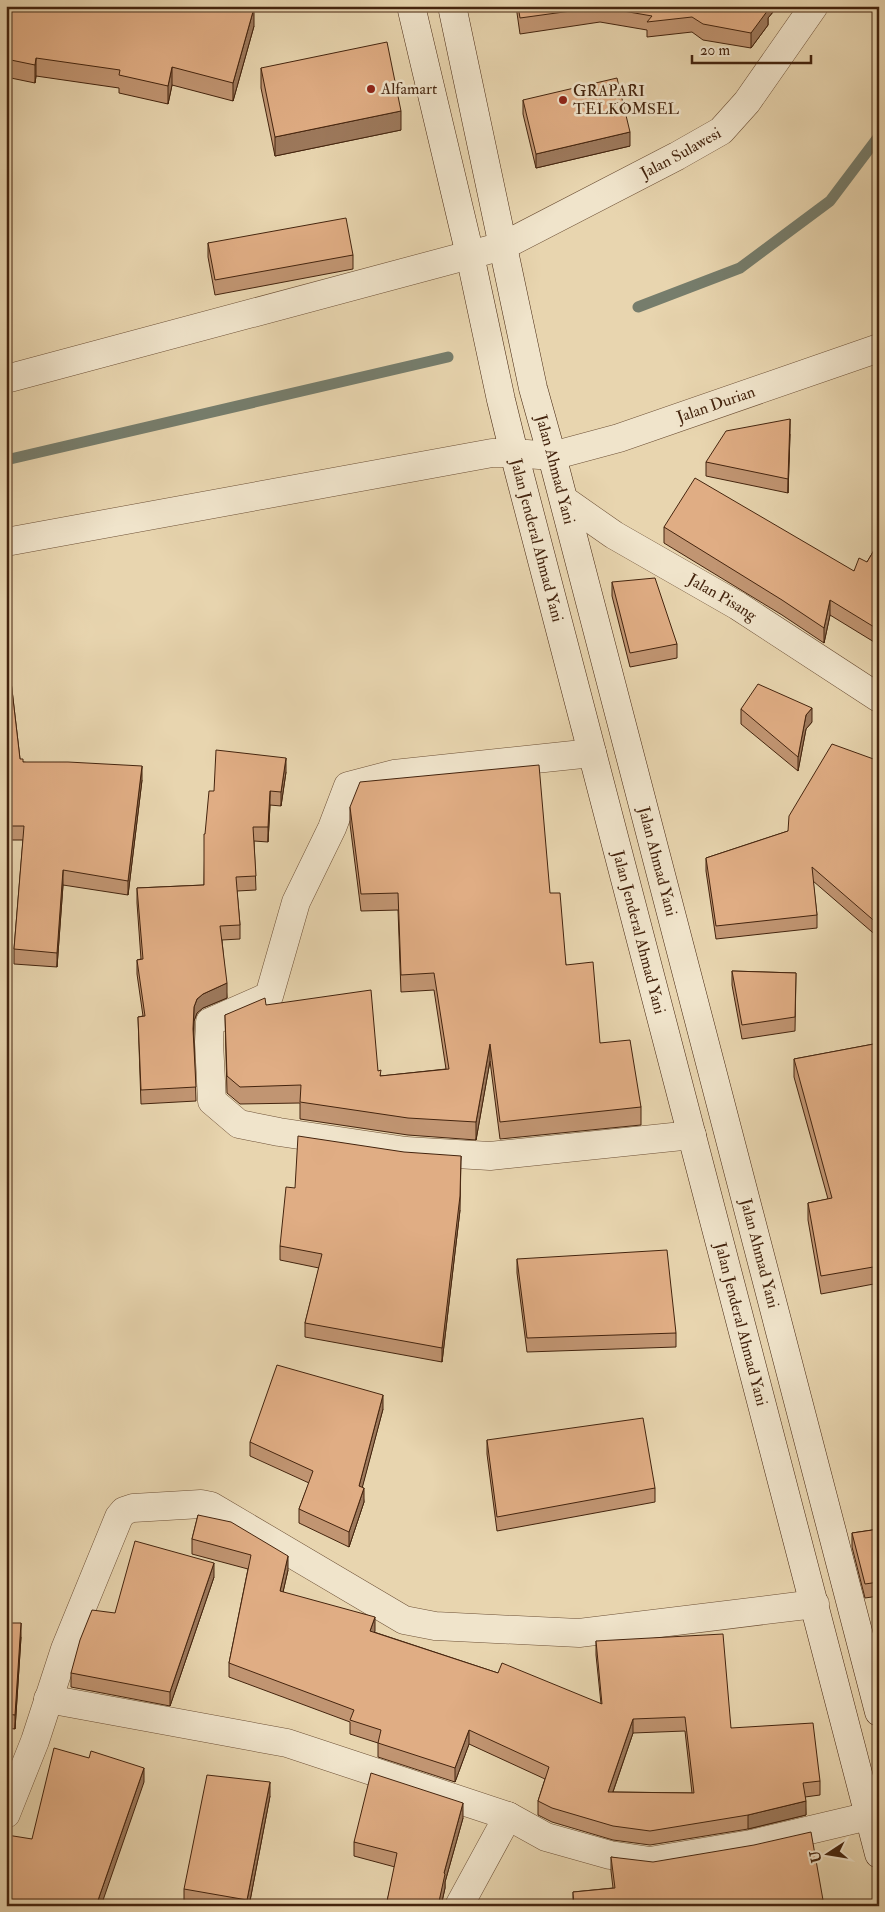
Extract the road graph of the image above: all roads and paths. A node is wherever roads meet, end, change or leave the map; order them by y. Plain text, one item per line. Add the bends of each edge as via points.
1 (410, 6) edge
2 (452, 6) edge
3 (814, 6) edge
4 (502, 246) junction
5 (470, 255) junction
6 (879, 348) edge
7 (6, 379) edge
8 (514, 453) junction
9 (552, 456) junction
10 (564, 500) junction
11 (6, 542) edge
12 (879, 698) edge
13 (592, 752) junction
14 (692, 1135) junction
15 (815, 1604) junction
16 (48, 1699) junction
17 (879, 1712) edge
18 (17, 1754) edge
19 (6, 1814) edge
20 (508, 1816) junction
21 (869, 1816) junction
22 (879, 1854) edge
23 (458, 1906) edge

1 - 5 street, Jalan Jenderal Ahmad Yani
2 - 4 street, Jalan Ahmad Yani
3 - 4 street, Jalan Sulawesi via 747,102 721,131
4 - 5 street, Jalan Sulawesi
4 - 9 street, Jalan Ahmad Yani via 533,388
5 - 7 street, Jalan Sulawesi
5 - 8 street, Jalan Jenderal Ahmad Yani
6 - 9 street, Jalan Durian via 627,436
8 - 9 street, Jalan Durian
8 - 11 street, Jalan Durian via 492,453
8 - 13 street, Jalan Jenderal Ahmad Yani
9 - 10 street, Jalan Ahmad Yani
10 - 12 street, Jalan Pisang via 614,535 738,606
10 - 17 street, Jalan Ahmad Yani
13 - 14 street, Jalan Jenderal Ahmad Yani
13 - 14 street via 394,774 348,786 332,828 296,902 268,996 210,1022 212,1101 239,1124 406,1151 490,1156
14 - 15 street, Jalan Jenderal Ahmad Yani
15 - 16 street via 579,1633 428,1625 404,1620 211,1506 133,1508 119,1517
15 - 21 street, Jalan Jenderal Ahmad Yani
16 - 18 street
16 - 20 street via 287,1743
18 - 19 street
20 - 21 street via 546,1837 610,1855 650,1861 751,1844
20 - 23 street
21 - 22 street, Jalan Jenderal Ahmad Yani

